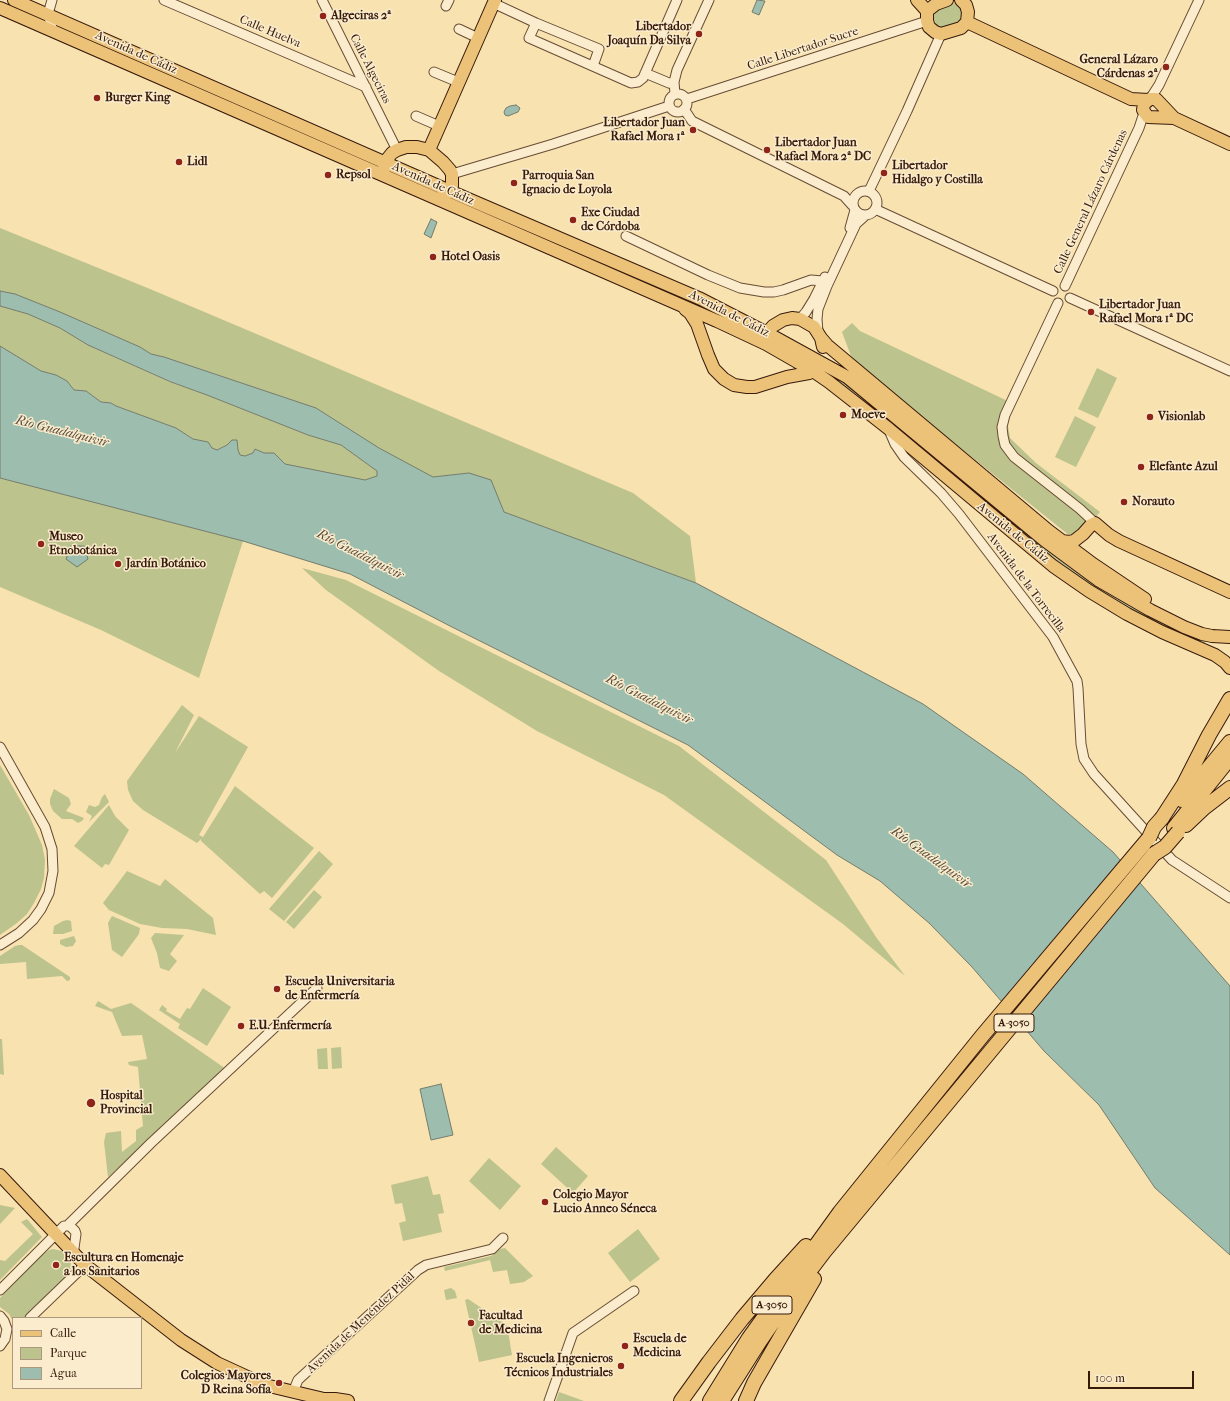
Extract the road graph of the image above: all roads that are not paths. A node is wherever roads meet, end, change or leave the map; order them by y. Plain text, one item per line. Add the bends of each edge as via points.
1 (14, 0) edge
2 (52, 0) edge
3 (164, 0) edge
4 (322, 0) edge
5 (677, 0) edge
6 (709, 0) edge
7 (917, 0) edge
8 (947, 0) edge
9 (961, 0) edge
10 (1199, 0) edge
11 (494, 2) edge
12 (0, 8) edge
13 (48, 14) junction
14 (927, 16) junction
15 (967, 22) junction
16 (536, 23) junction
17 (459, 29) dead end
18 (53, 31) junction
19 (941, 34) junction
20 (478, 38) junction
21 (593, 66) junction
22 (434, 72) dead end
23 (645, 73) junction
24 (458, 82) junction
25 (674, 84) junction
26 (366, 87) junction
27 (675, 94) junction
28 (687, 99) junction
29 (669, 106) junction
30 (1152, 108) junction
31 (684, 110) junction
32 (416, 116) dead end
33 (439, 126) junction
34 (1230, 144) edge
35 (397, 150) junction
36 (428, 150) junction
37 (383, 169) junction
38 (452, 174) junction
39 (397, 181) junction
40 (450, 191) junction
41 (869, 191) junction
42 (856, 194) junction
43 (844, 196) junction
44 (854, 208) junction
45 (876, 209) junction
46 (866, 215) junction
47 (626, 236) dead end
48 (823, 281) junction
49 (1065, 286) junction
50 (1054, 291) junction
51 (1070, 298) junction
52 (1058, 303) junction
53 (679, 304) junction
54 (740, 319) junction
55 (800, 319) junction
56 (783, 320) junction
57 (767, 338) junction
58 (821, 340) junction
59 (816, 366) junction
60 (1230, 371) edge
61 (847, 378) junction
62 (889, 429) junction
63 (922, 440) junction
64 (963, 459) junction
65 (1092, 528) junction
66 (1062, 541) junction
67 (1093, 564) junction
68 (1230, 592) edge
69 (1202, 634) junction
70 (1230, 637) edge
71 (1230, 655) edge
72 (1230, 668) edge
73 (1230, 699) edge
74 (1230, 742) edge
75 (0, 746) edge
76 (1230, 758) edge
77 (1230, 789) edge
78 (1170, 825) junction
79 (1230, 898) edge
80 (0, 945) edge
81 (318, 988) dead end
82 (0, 1174) edge
83 (840, 1212) junction
84 (67, 1226) junction
85 (845, 1228) junction
86 (56, 1235) junction
87 (503, 1238) dead end
88 (73, 1255) junction
89 (85, 1265) junction
90 (0, 1290) edge
91 (634, 1291) dead end
92 (0, 1316) edge
93 (31, 1317) edge
94 (6, 1340) edge
95 (293, 1392) junction
96 (325, 1400) edge
97 (348, 1401) edge
98 (549, 1401) edge
99 (682, 1401) edge
100 (710, 1401) edge
101 (722, 1401) edge
102 (746, 1401) edge

1 - 13 main road, Avenida de Cádiz
2 - 13 street
3 - 26 street, Calle Huelva
4 - 26 street, Calle Algeciras
5 - 23 street
6 - 25 street via 677,70
7 - 14 main road
8 - 14 main road via 936,4
9 - 15 main road via 968,12
10 - 30 street, Calle General Lázaro Cárdenas via 1159,85
11 - 16 street
11 - 20 main road
12 - 18 main road, Avenida de Cádiz
13 - 18 street
13 - 37 main road, Avenida de Cádiz
14 - 19 main road via 929,27
14 - 28 street, Calle Libertador Sucre
15 - 19 main road via 961,28
15 - 30 main road
16 - 21 street via 599,49
16 - 21 street via 529,38
17 - 20 street
18 - 37 main road, Avenida de Cádiz
19 - 41 street
20 - 24 main road
21 - 23 street via 631,83 638,82
22 - 24 street
23 - 25 street
24 - 33 main road
25 - 27 street
26 - 35 street, Calle Algeciras
27 - 28 street via 680,93
27 - 29 street via 670,97
28 - 31 street
29 - 31 street via 676,112
29 - 38 street
30 - 34 main road
30 - 49 street, Calle General Lázaro Cárdenas via 1139,128
31 - 43 street via 692,121
32 - 33 street
33 - 36 main road
35 - 36 main road via 417,147
35 - 37 main road via 392,153
36 - 38 main road via 443,162
37 - 39 main road, Avenida de Cádiz
37 - 40 main road, Avenida de Cádiz
38 - 40 main road
39 - 40 main road via 412,182 441,194
39 - 53 main road, Avenida de Cádiz
40 - 54 main road, Avenida de Cádiz via 701,299
41 - 42 street via 862,190
41 - 45 street via 876,196
42 - 43 street
42 - 44 street via 853,197
43 - 44 street
44 - 46 street via 860,214
44 - 48 street via 850,227
45 - 46 street
45 - 50 street
46 - 58 street via 856,224 818,309
47 - 48 street via 740,288 774,292 811,280
48 - 55 street
49 - 50 street via 1057,287
49 - 51 street via 1071,292
50 - 52 street via 1054,299
51 - 52 street via 1064,303
51 - 60 street
52 - 65 street via 1005,415 1002,427 1005,445 1014,457 1075,505
53 - 57 main road, Avenida de Cádiz
53 - 59 main road, Avenida de Cádiz via 690,313 697,324 714,369 734,385 755,387
54 - 56 main road
54 - 57 main road, Avenida de Cádiz
55 - 56 main road
55 - 58 main road via 808,323
56 - 57 main road via 773,326
57 - 59 main road, Avenida de Cádiz
58 - 59 main road
58 - 61 main road, Avenida de Cádiz
58 - 64 main road, Avenida de Cádiz
59 - 61 main road, Avenida de Cádiz
59 - 62 main road, Avenida de Cádiz
61 - 63 main road, Avenida de Cádiz
62 - 72 main road, Avenida de Cádiz via 1053,566 1127,614 1215,655
62 - 79 street, Avenida de la Torrecilla via 904,457 950,504 1048,629 1075,676 1081,744 1084,759 1094,774 1172,860
63 - 64 main road, Avenida de Cádiz via 943,452
63 - 69 main road, Avenida de Cádiz via 1048,544 1085,571 1150,610
64 - 66 main road, Avenida de Cádiz
65 - 66 main road via 1074,541
65 - 67 main road via 1085,541 1084,550
65 - 68 main road
66 - 67 main road, Avenida de Cádiz
67 - 69 main road, Avenida de Cádiz
69 - 70 main road, Avenida de Cádiz
71 - 72 main road
73 - 78 highway via 1184,784
74 - 78 highway
75 - 80 street via 45,827 52,849 53,871 49,892 41,909 19,933
76 - 78 highway
77 - 78 highway via 1204,808
78 - 83 highway, A-3050 via 1149,838 982,1036
78 - 85 highway, A-3050 via 1154,854
81 - 84 street via 151,1143
82 - 86 main road
83 - 99 highway via 775,1280 718,1350
83 - 100 highway, A-3050 via 753,1332
84 - 86 street
84 - 88 street via 76,1234
85 - 101 highway, A-3050 via 793,1293
85 - 102 highway via 838,1245 812,1282
86 - 88 main road
86 - 90 street
87 - 95 street, Avenida de Menéndez Pidal via 492,1249 426,1265 418,1270 298,1380
88 - 89 main road
89 - 93 street
89 - 95 main road via 181,1340 217,1363 265,1385
91 - 98 street via 573,1333
92 - 94 street via 6,1324
95 - 96 main road
96 - 97 main road

